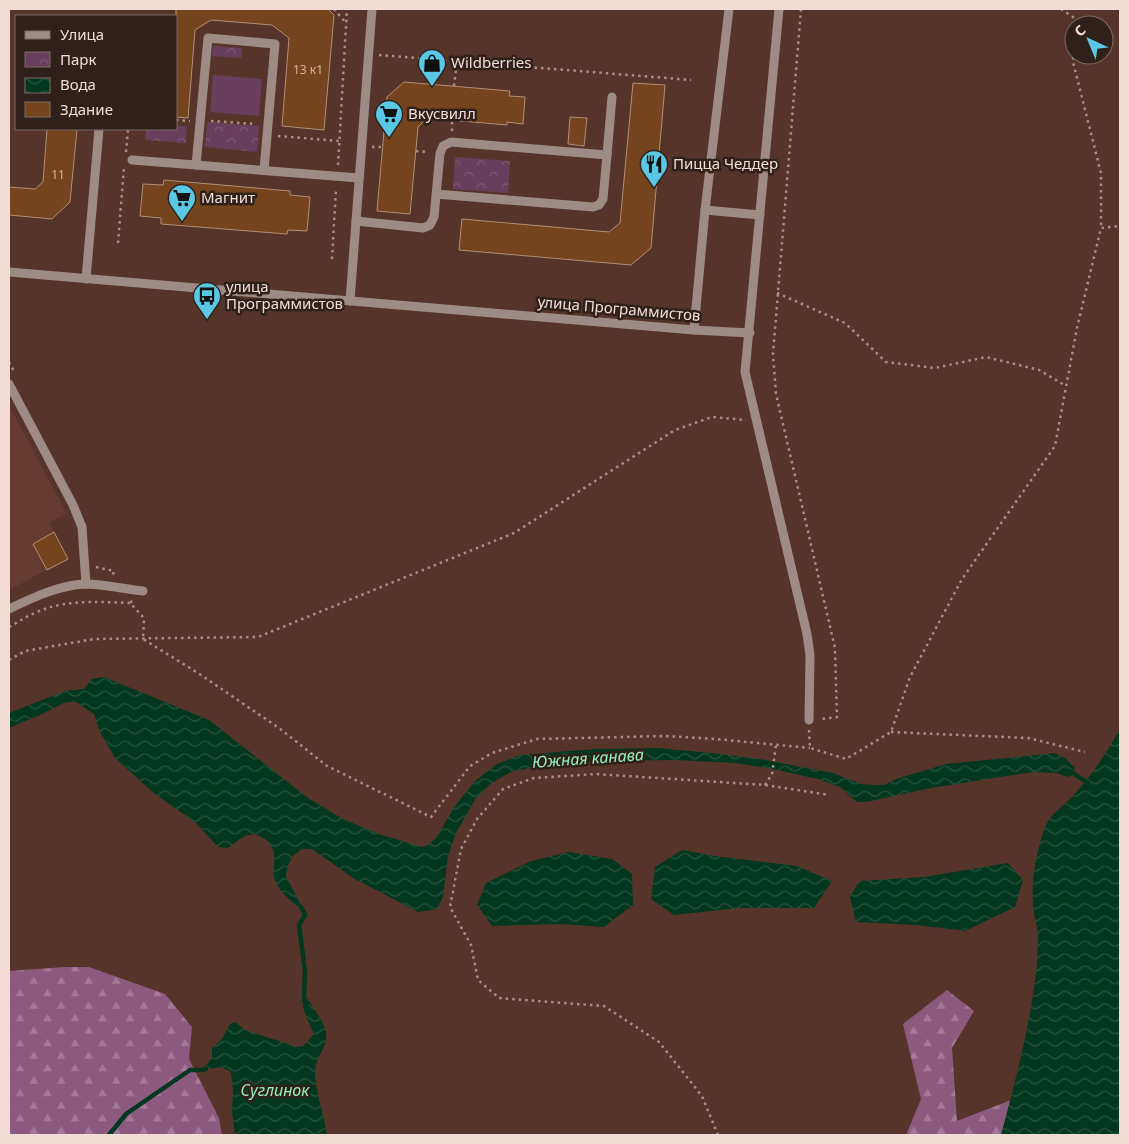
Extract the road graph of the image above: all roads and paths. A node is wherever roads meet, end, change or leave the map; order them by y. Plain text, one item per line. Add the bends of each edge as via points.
1 (334, 9) edge
2 (347, 9) edge
3 (372, 9) edge
4 (729, 9) edge
5 (778, 9) edge
6 (800, 9) edge
7 (346, 23) junction
8 (368, 54) junction
9 (456, 61) junction
10 (1074, 65) edge
11 (691, 80) dead end
12 (454, 86) dead end
13 (612, 97) dead end
14 (200, 120) junction
15 (263, 125) dead end
16 (99, 130) edge
17 (275, 136) dead end
18 (339, 141) junction
19 (606, 156) junction
20 (132, 160) dead end
21 (196, 165) junction
22 (264, 170) junction
23 (124, 172) dead end
24 (337, 176) junction
25 (359, 178) junction
26 (436, 194) junction
27 (705, 210) junction
28 (760, 215) junction
29 (356, 221) junction
30 (1120, 226) edge
31 (1101, 228) junction
32 (118, 243) dead end
33 (332, 259) dead end
34 (9, 272) edge
35 (86, 279) junction
36 (777, 293) junction
37 (350, 300) junction
38 (694, 330) junction
39 (750, 333) junction
40 (9, 384) edge
41 (1066, 386) junction
42 (757, 420) junction
43 (94, 566) dead end
44 (86, 584) junction
45 (112, 587) junction
46 (143, 591) joint
47 (112, 602) junction
48 (130, 603) junction
49 (9, 609) edge
50 (9, 627) edge
51 (143, 639) junction
52 (9, 660) edge
53 (809, 720) junction
54 (890, 732) junction
55 (776, 745) junction
56 (810, 748) junction
57 (1085, 752) dead end
58 (765, 785) junction
59 (829, 796) dead end
60 (718, 1135) edge

1 - 7 path
2 - 7 path
3 - 8 street
4 - 27 street
5 - 28 street
6 - 36 path
7 - 18 path
8 - 9 path
8 - 25 street
9 - 11 path
9 - 12 path
10 - 31 path via 1101,172
13 - 19 street
14 - 15 path
14 - 21 street
14 - 22 street via 208,38 274,44
16 - 35 street
17 - 18 path
18 - 24 path
19 - 26 street via 451,142 443,146 440,153
19 - 26 street via 603,199 593,207
20 - 21 street
21 - 22 street
22 - 24 street
23 - 32 path
24 - 25 street
24 - 33 path
25 - 29 street
26 - 29 street via 434,217 430,225 423,228
27 - 28 street
27 - 38 street
28 - 39 street
29 - 37 street
30 - 31 path
31 - 41 path
34 - 35 street, улица Программистов
35 - 37 street, улица Программистов
36 - 41 path via 845,323 886,362 935,368 986,357 1039,370
36 - 53 path via 773,354 776,394 835,648 837,718
37 - 38 street, улица Программистов
38 - 39 street, улица Программистов
39 - 42 street via 745,372
40 - 44 street via 82,527
41 - 54 path via 1055,446 962,579 910,677
42 - 51 path via 712,417 675,430 514,533 258,637
42 - 53 street via 807,634 810,655
43 - 45 path via 114,571
44 - 45 street
44 - 49 street via 66,587
45 - 46 street
45 - 47 path
46 - 48 path
47 - 48 path
47 - 50 path via 59,605
48 - 51 path via 144,618
51 - 52 path via 94,639 25,651
51 - 55 path via 279,728 327,766 431,817 470,766 492,753 537,739 665,736
53 - 56 path
54 - 56 path via 846,759
54 - 57 path via 1028,738
55 - 56 path
55 - 58 path via 772,774
58 - 59 path
58 - 60 path via 596,774 534,778 503,789 477,819 460,850 450,907 471,945 478,980 498,998 604,1006 659,1042 702,1096

